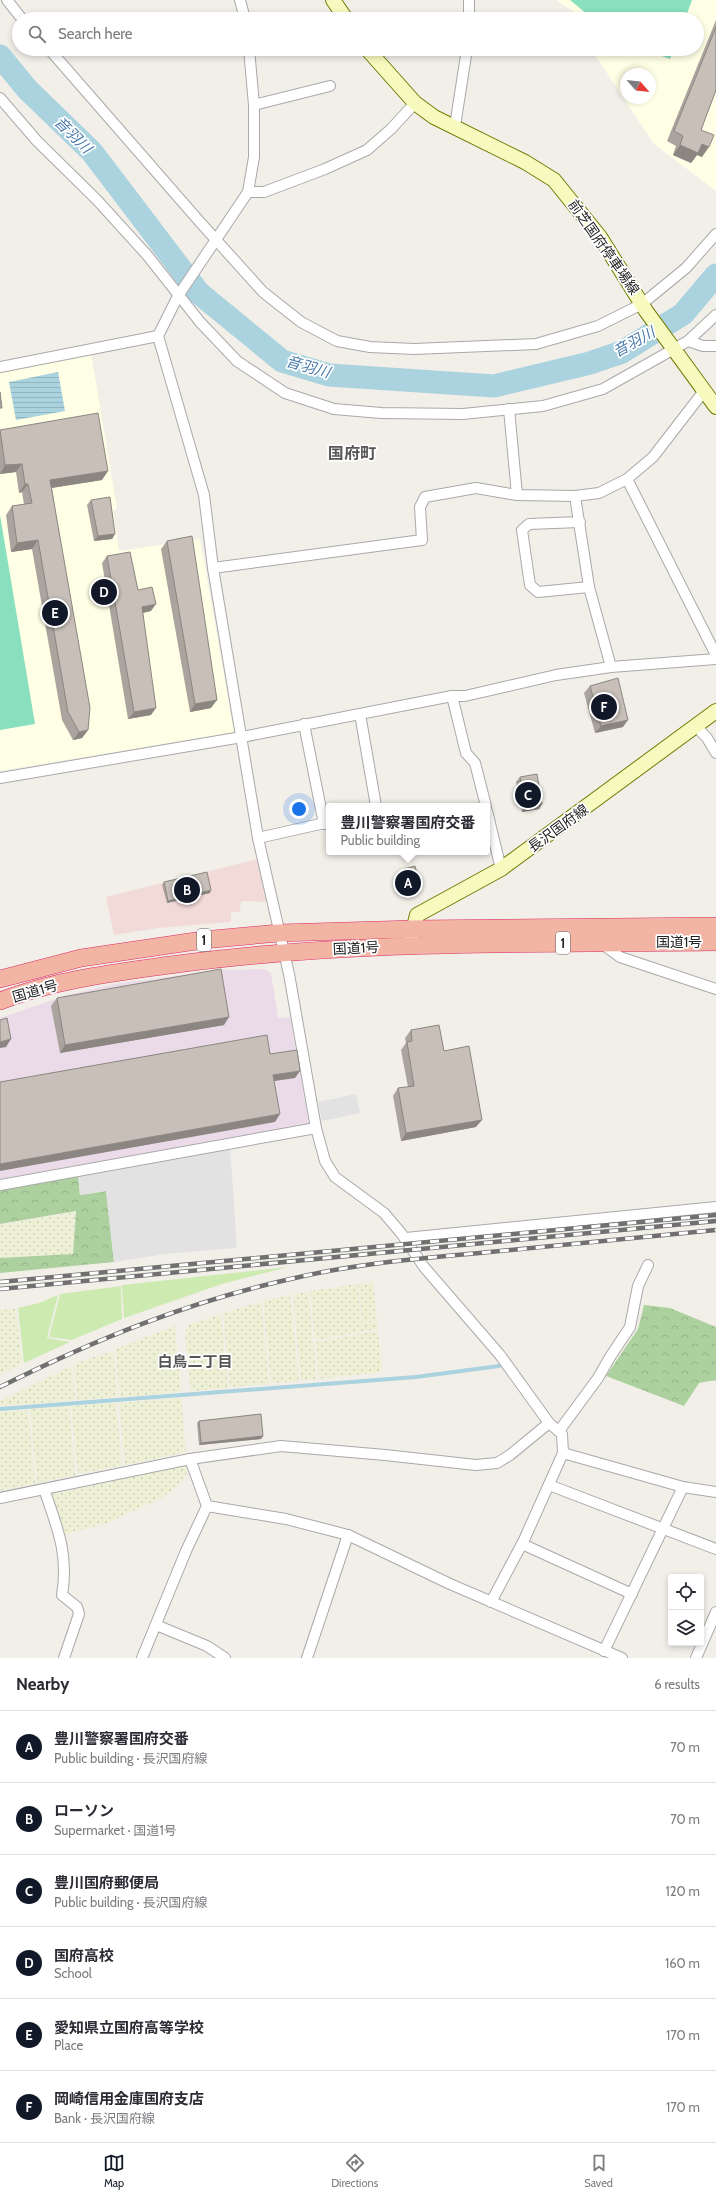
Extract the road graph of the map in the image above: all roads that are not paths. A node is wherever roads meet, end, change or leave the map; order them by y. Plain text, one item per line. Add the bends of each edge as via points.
1 (7, 0) edge
2 (240, 0) edge
3 (333, 0) edge
4 (469, 0) edge
5 (16, 12) edge
6 (243, 12) edge
7 (341, 12) edge
8 (468, 12) edge
9 (55, 56) edge
10 (250, 56) edge
11 (373, 56) edge
12 (466, 56) edge
13 (330, 86) dead end
14 (0, 98) edge
15 (415, 103) junction
16 (254, 105) junction
17 (455, 126) junction
18 (248, 192) junction
19 (716, 234) edge
20 (215, 241) junction
21 (180, 293) junction
22 (644, 307) junction
23 (716, 315) edge
24 (158, 336) junction
25 (688, 342) junction
26 (716, 346) edge
27 (672, 349) junction
28 (0, 367) edge
29 (704, 391) junction
30 (716, 407) edge
31 (510, 409) junction
32 (627, 479) junction
33 (517, 495) junction
34 (575, 496) junction
35 (580, 522) junction
36 (212, 568) junction
37 (589, 587) junction
38 (716, 655) edge
39 (716, 659) edge
40 (611, 667) junction
41 (452, 696) junction
42 (716, 711) edge
43 (360, 714) junction
44 (304, 724) junction
45 (696, 726) junction
46 (242, 736) junction
47 (716, 753) edge
48 (0, 778) edge
49 (375, 803) edge
50 (485, 803) edge
51 (326, 823) edge
52 (490, 823) edge
53 (258, 838) junction
54 (501, 869) junction
55 (716, 926) edge
56 (279, 933) junction
57 (411, 937) junction
58 (716, 942) edge
59 (601, 943) junction
60 (283, 952) junction
61 (0, 980) edge
62 (716, 989) edge
63 (0, 1001) edge
64 (316, 1128) junction
65 (0, 1185) edge
66 (716, 1207) edge
67 (406, 1238) junction
68 (648, 1265) dead end
69 (549, 1423) junction
70 (559, 1431) junction
71 (563, 1453) junction
72 (190, 1459) junction
73 (549, 1485) junction
74 (683, 1487) junction
75 (44, 1489) junction
76 (716, 1492) edge
77 (0, 1498) edge
78 (207, 1506) junction
79 (662, 1529) junction
80 (348, 1535) junction
81 (522, 1544) junction
82 (716, 1549) edge
83 (632, 1594) junction
84 (491, 1602) junction
85 (716, 1612) edge
86 (156, 1625) junction
87 (604, 1651) junction
88 (64, 1658) edge
89 (142, 1658) edge
90 (225, 1658) edge
91 (307, 1658) edge
92 (622, 1658) edge
93 (696, 1658) edge

1 - 5 street
2 - 6 street
3 - 7 main road
4 - 8 street
9 - 20 street
10 - 16 street
11 - 15 main road, 前芝国府停車場線
12 - 17 street
13 - 16 street
14 - 21 street via 37,141 112,216
15 - 17 main road, 前芝国府停車場線 via 434,117
15 - 18 street via 367,150 264,192
16 - 18 street via 254,157
17 - 22 main road, 前芝国府停車場線 via 554,180 600,237
18 - 20 street
19 - 22 street via 686,268
20 - 21 street
20 - 22 street via 263,292 301,322 337,341 370,347 414,349 536,344 598,326
21 - 24 street
21 - 31 street via 237,360 286,393 334,409 381,413 464,414
22 - 27 main road, 前芝国府停車場線
23 - 25 street
24 - 28 street
24 - 36 street via 204,495
25 - 26 street
25 - 27 street
27 - 29 main road, 前芝国府停車場線
27 - 31 street via 658,360 602,389 543,406
29 - 30 main road, 前芝国府停車場線
29 - 32 street via 653,457
31 - 33 street
32 - 34 street via 599,492
32 - 38 street
33 - 34 street
33 - 36 street via 476,488 425,498 420,507 422,540
34 - 35 street
35 - 37 street
35 - 37 street via 529,524 522,530 530,585 538,592
36 - 46 street
37 - 40 street
39 - 40 street
40 - 41 street via 465,696
41 - 43 street
41 - 50 street via 466,753 475,763
42 - 45 main road, 長沢国府線
43 - 44 street
43 - 49 street
44 - 46 street
44 - 51 street
45 - 47 street
45 - 54 main road, 長沢国府線
46 - 48 street
46 - 53 street
51 - 53 street
52 - 54 street
53 - 56 street
54 - 57 main road, 長沢国府線 via 417,916
55 - 57 highway, 国道1号 / 1
56 - 57 highway, 国道1号 / 1
56 - 60 street
56 - 61 highway, 国道1号 / 1 via 203,940 81,958
57 - 59 highway, 国道1号 / 1
57 - 60 highway, 国道1号 / 1
58 - 59 highway, 国道1号 / 1
59 - 62 street via 620,957
60 - 63 highway, 国道1号 / 1 via 204,960 110,974 48,986
60 - 64 street
64 - 65 street
64 - 67 street via 325,1161 335,1177 384,1213
66 - 67 street
67 - 69 street via 424,1267 500,1355
68 - 70 street via 638,1286 630,1327 598,1378
69 - 70 street
69 - 72 street via 510,1455 496,1463 476,1465 281,1446
70 - 71 street via 562,1434
71 - 73 street
71 - 74 street
72 - 75 street
72 - 78 street
73 - 79 street
73 - 81 street
74 - 76 street
74 - 79 street
75 - 77 street
75 - 88 street via 65,1557 66,1575 62,1595 77,1607 78,1614
78 - 80 street via 286,1519
78 - 86 street
79 - 82 street
79 - 83 street
80 - 84 street
80 - 91 street
81 - 83 street
81 - 84 street
83 - 87 street
84 - 87 street
85 - 93 street
86 - 89 street
86 - 90 street via 207,1646
87 - 92 street

